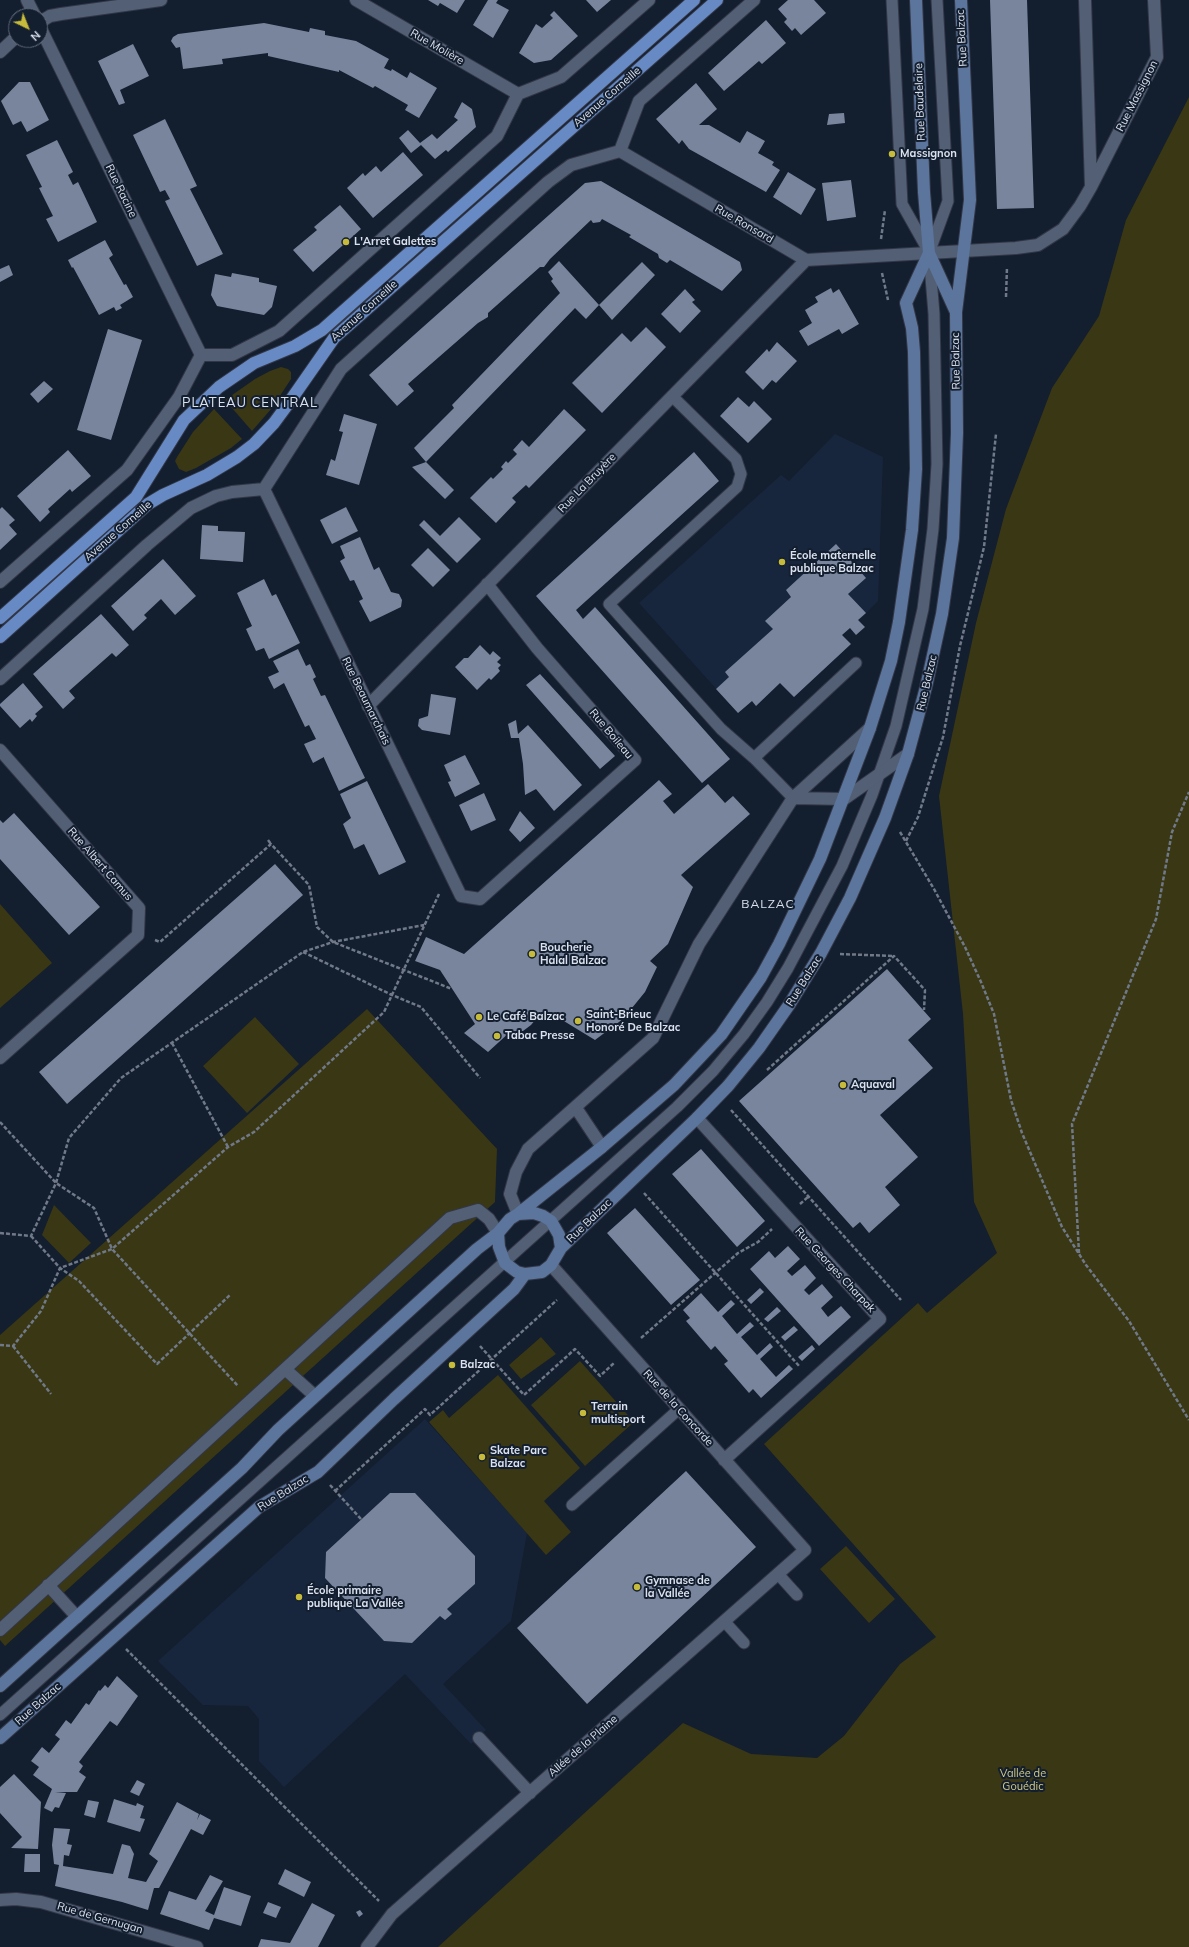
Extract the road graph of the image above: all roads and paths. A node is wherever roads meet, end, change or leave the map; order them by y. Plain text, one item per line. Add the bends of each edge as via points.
1 (161, 0) edge
2 (356, 0) edge
3 (649, 0) edge
4 (694, 0) edge
5 (717, 0) edge
6 (754, 0) edge
7 (892, 0) edge
8 (916, 0) edge
9 (937, 0) edge
10 (961, 0) edge
11 (1085, 0) edge
12 (1154, 0) edge
13 (48, 17) edge
14 (48, 43) edge
15 (8, 44) edge
16 (0, 52) edge
17 (518, 94) junction
18 (620, 151) junction
19 (1091, 187) junction
20 (883, 221) dead end
21 (1008, 248) junction
22 (964, 251) junction
23 (929, 253) junction
24 (879, 255) junction
25 (806, 260) junction
26 (1006, 297) dead end
27 (889, 305) dead end
28 (956, 312) junction
29 (201, 355) junction
30 (672, 396) junction
31 (996, 434) dead end
32 (264, 489) junction
33 (0, 582) edge
34 (487, 584) junction
35 (0, 618) edge
36 (0, 637) edge
37 (856, 663) dead end
38 (0, 680) edge
39 (368, 706) junction
40 (870, 728) junction
41 (0, 750) edge
42 (908, 754) junction
43 (754, 758) junction
44 (880, 774) junction
45 (1189, 792) edge
46 (793, 798) junction
47 (844, 799) junction
48 (885, 818) junction
49 (268, 840) dead end
50 (906, 841) junction
51 (271, 844) junction
52 (449, 872) junction
53 (480, 899) joint
54 (425, 925) junction
55 (138, 935) junction
56 (333, 942) junction
57 (303, 952) junction
58 (821, 953) junction
59 (894, 956) junction
60 (404, 970) junction
61 (452, 989) dead end
62 (392, 995) junction
63 (924, 1010) dead end
64 (172, 1042) junction
65 (0, 1058) edge
66 (762, 1075) dead end
67 (480, 1078) dead end
68 (727, 1106) dead end
69 (576, 1108) junction
70 (697, 1118) junction
71 (0, 1122) edge
72 (228, 1147) junction
73 (602, 1147) junction
74 (632, 1180) junction
75 (56, 1183) junction
76 (518, 1214) junction
77 (551, 1221) junction
78 (0, 1233) edge
79 (498, 1234) junction
80 (31, 1236) junction
81 (561, 1248) junction
82 (112, 1249) junction
83 (1079, 1254) junction
84 (505, 1262) junction
85 (551, 1265) junction
86 (60, 1268) junction
87 (525, 1274) junction
88 (571, 1288) junction
89 (232, 1294) dead end
90 (901, 1300) dead end
91 (189, 1333) junction
92 (0, 1345) edge
93 (13, 1346) junction
94 (285, 1369) junction
95 (812, 1381) junction
96 (51, 1394) dead end
97 (315, 1396) junction
98 (679, 1409) junction
99 (1189, 1420) edge
100 (724, 1460) junction
101 (335, 1491) dead end
102 (572, 1505) dead end
103 (805, 1550) joint
104 (778, 1574) junction
105 (48, 1585) junction
106 (796, 1595) dead end
107 (77, 1617) junction
108 (724, 1621) junction
109 (0, 1630) edge
110 (113, 1636) junction
111 (744, 1643) dead end
112 (0, 1686) edge
113 (0, 1714) edge
114 (0, 1738) edge
115 (479, 1738) dead end
116 (530, 1793) junction
117 (0, 1900) edge
118 (392, 1914) junction
119 (197, 1947) edge
120 (367, 1947) edge

1 - 13 street
2 - 17 street, Rue Molière
3 - 17 street via 561,77
4 - 35 main road, Avenue Corneille via 322,330 295,346 254,363 219,387 184,420 136,497
5 - 36 main road, Avenue Corneille via 334,338 274,423 254,444 207,475 148,504
6 - 18 street via 639,101
7 - 23 lane via 902,204
8 - 23 street, Rue Baudelaire
9 - 23 lane via 948,201
10 - 22 street, Rue Balzac via 970,200
11 - 19 street
12 - 19 street, Rue Massignon via 1157,57
14 - 29 street, Rue Racine
15 - 16 street
17 - 29 street via 497,136 279,331 232,355
18 - 25 street, Rue Ronsard
18 - 32 street via 571,165 548,182 341,369
19 - 21 street, Rue Massignon via 1063,229 1038,245
20 - 24 path
21 - 22 street, Rue Massignon
21 - 26 path
22 - 23 street, Rue Massignon
22 - 28 street, Rue Balzac
23 - 24 street, Rue Massignon
23 - 28 street
23 - 40 street via 906,303 914,352 916,435 912,530 891,661
23 - 44 lane via 937,398 937,464 933,529 923,609 914,652 896,726
24 - 25 street
24 - 27 path
25 - 30 street, Rue La Bruyère
28 - 42 street, Rue Balzac via 957,433 953,538 942,614
29 - 33 street via 179,397 127,470
30 - 34 street, Rue La Bruyère
30 - 43 lane via 736,460 741,474 736,487 609,604 720,729
31 - 50 path via 984,547 960,646 943,737 918,817
32 - 38 street via 216,496 191,508
32 - 39 street, Rue Beaumarchais
34 - 39 street, Rue La Bruyère
34 - 53 street, Rue Boileau via 537,648 635,760
37 - 43 lane
39 - 52 street, Rue Beaumarchais
40 - 46 street
40 - 47 street
41 - 55 street, Rue Albert Camus via 139,908
42 - 44 street
42 - 48 street, Rue Balzac
43 - 46 lane
44 - 47 street
44 - 77 lane via 842,866 788,968 744,1034 713,1071 677,1107
45 - 83 path via 1172,832 1156,919 1072,1124
46 - 47 street
46 - 69 street via 699,944 653,1038
47 - 73 street via 820,859 779,944 742,1006 721,1035 674,1085
48 - 50 path
48 - 58 street, Rue Balzac via 850,898
49 - 51 path
50 - 83 path via 965,947 981,982 994,1014 1011,1100 1022,1134 1062,1227
51 - 55 path via 160,942
51 - 56 path via 309,885 316,927
52 - 53 street, Rue Beaumarchais via 461,896
52 - 54 path
54 - 56 path
54 - 60 path
55 - 65 street
56 - 57 path
56 - 60 path
57 - 62 path
57 - 64 path
58 - 59 path
58 - 70 street, Rue Balzac via 759,1048
59 - 63 path via 925,990
59 - 66 path
60 - 61 path
60 - 62 path
62 - 67 path via 421,1007
62 - 72 path via 384,1012 254,1132
64 - 72 path
64 - 75 path via 122,1078 70,1138
68 - 90 path
69 - 73 street
69 - 76 street via 528,1149 516,1172 510,1194
70 - 74 street, Rue Balzac
70 - 95 street, Rue Georges Charpak via 880,1319
71 - 75 path
72 - 82 path
73 - 76 street
74 - 81 street, Rue Balzac
74 - 95 path
75 - 80 path
75 - 82 path via 94,1208
76 - 77 street via 534,1213
76 - 79 street via 510,1219
77 - 81 street via 559,1235
77 - 84 lane
78 - 80 path
79 - 84 street via 499,1247
79 - 94 street via 489,1219 478,1210 450,1218
79 - 97 street via 477,1249
80 - 86 path
81 - 85 street, Rue Balzac
82 - 86 path
82 - 91 path
83 - 99 path via 1128,1321
84 - 87 street via 517,1272
84 - 113 lane
85 - 87 street via 542,1272
85 - 88 street, Rue de la Concorde
86 - 91 path via 79,1281 157,1364
86 - 93 path via 41,1311
87 - 110 street, Rue Balzac via 514,1289 318,1472 259,1507
88 - 98 street, Rue de la Concorde
88 - 101 path via 430,1414 425,1409
89 - 91 path
92 - 93 path
93 - 96 path
94 - 97 street
94 - 105 street
95 - 100 street, Rue Georges Charpak
97 - 107 street via 242,1468
98 - 100 street, Rue de la Concorde
98 - 102 lane
100 - 103 street, Rue de la Concorde
103 - 104 street, Allée de la Plaine
104 - 106 lane
104 - 108 street, Allée de la Plaine
105 - 107 street
105 - 109 street
107 - 112 street
108 - 111 lane
108 - 116 street, Allée de la Plaine
110 - 114 street, Rue Balzac
110 - 118 path
115 - 116 street
116 - 118 street, Allée de la Plaine
117 - 119 street, Rue de Gernugan via 40,1902
118 - 120 street, Allée de la Plaine

